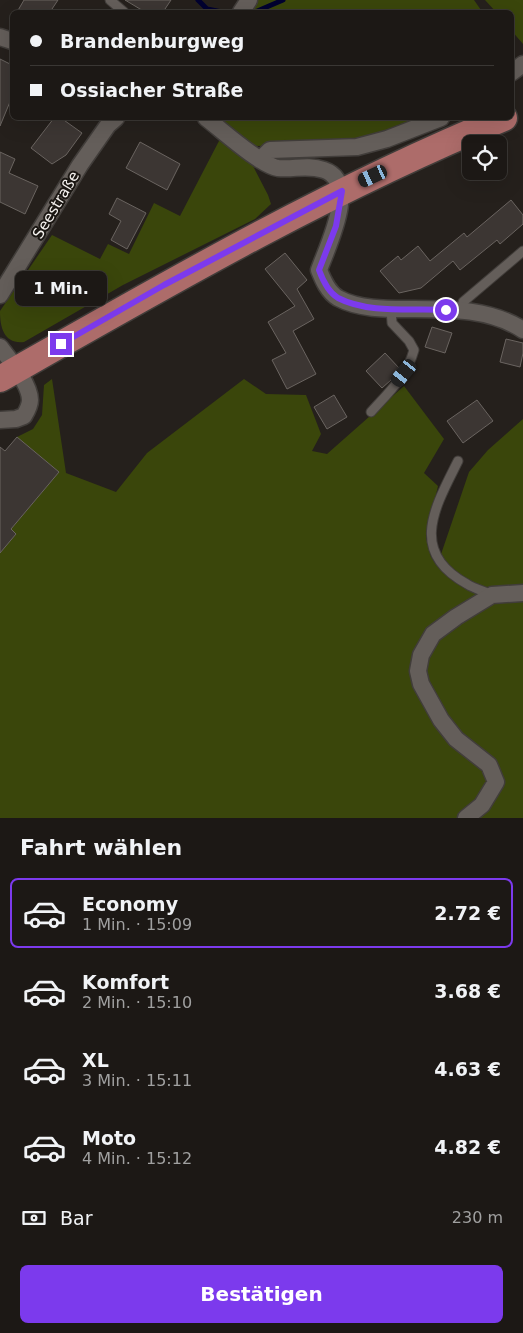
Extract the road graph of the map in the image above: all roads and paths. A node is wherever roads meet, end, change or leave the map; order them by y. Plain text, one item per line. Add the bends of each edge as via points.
1 (110, 0) edge
2 (122, 10) edge
3 (114, 120) edge
4 (209, 120) edge
5 (436, 120) edge
6 (499, 120) edge
7 (260, 160) junction
8 (342, 191) junction
9 (523, 251) edge
10 (0, 295) edge
11 (391, 310) junction
12 (463, 311) junction
13 (523, 330) edge
14 (0, 347) edge
15 (8, 374) edge
16 (371, 412) dead end
17 (0, 420) edge
18 (458, 461) dead end
19 (523, 593) edge
20 (492, 595) junction
21 (466, 818) edge

1 - 2 lane
3 - 10 street, Seestraße via 80,165
4 - 7 street
5 - 7 street via 357,147 270,150
6 - 8 main road
7 - 8 street via 278,168 304,166 326,170
8 - 11 street via 336,226 319,270 326,286 338,298 366,307
8 - 15 main road via 164,285
9 - 12 lane via 463,302
11 - 12 street
11 - 16 lane via 392,323 414,350 404,373
12 - 13 street via 480,312
14 - 15 street
15 - 17 street via 28,389 30,400 24,416
18 - 20 lane via 442,492 430,538 436,556 446,570
19 - 20 street
20 - 21 street via 433,634 421,655 418,671 421,684 440,720 456,739 489,765 496,782 482,805

